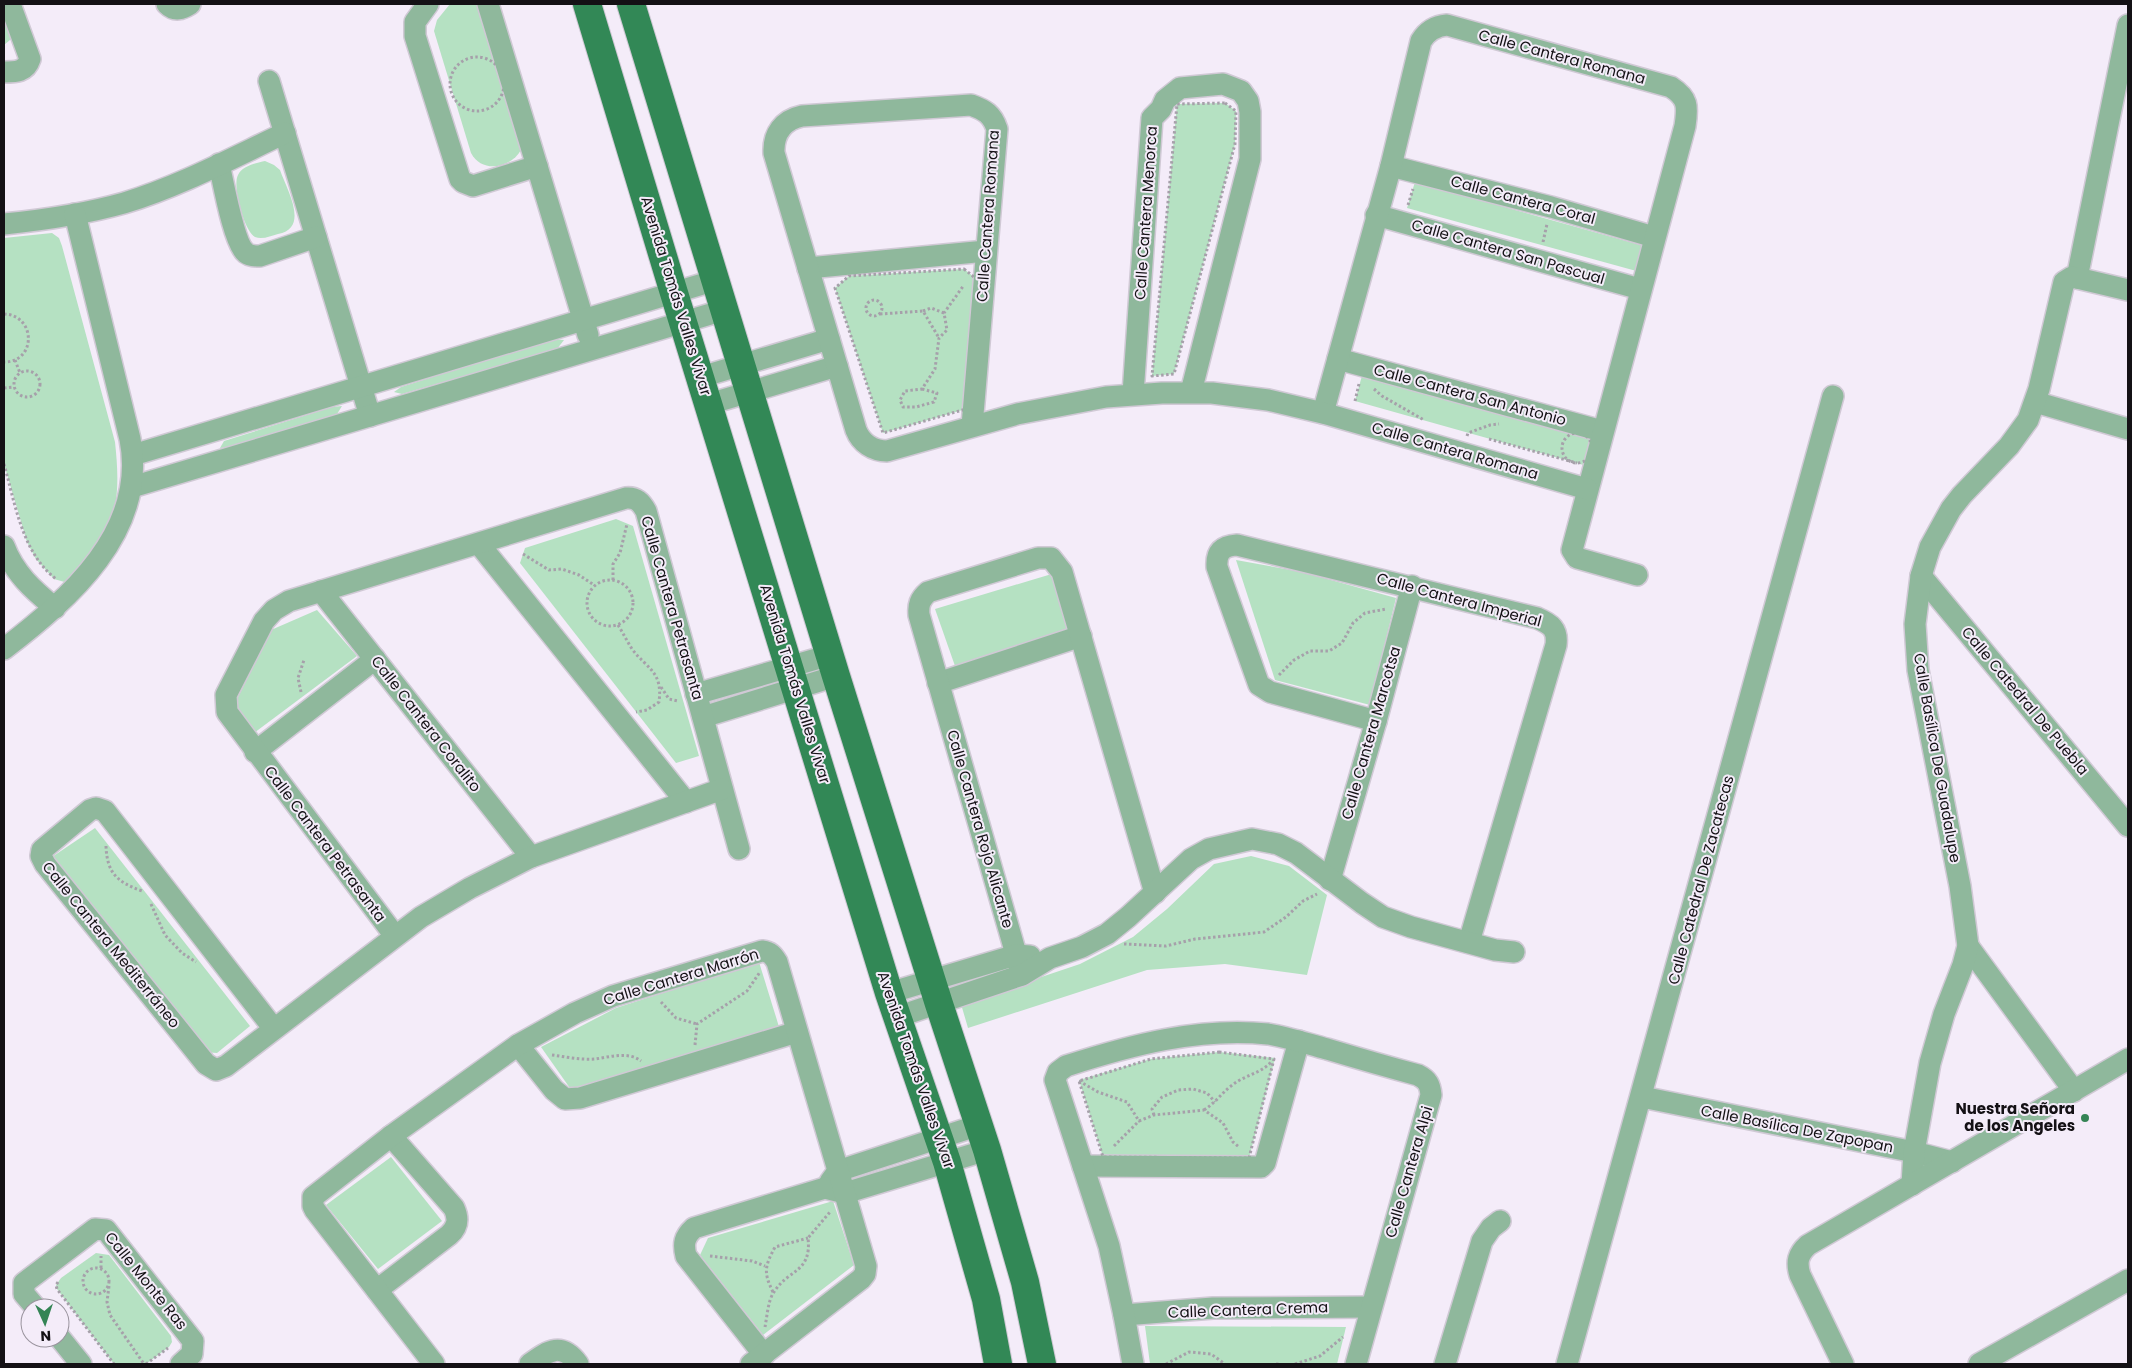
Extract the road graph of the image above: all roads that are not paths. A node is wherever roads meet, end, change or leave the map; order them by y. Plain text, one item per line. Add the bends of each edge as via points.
1 (10, 4) edge
2 (167, 4) edge
3 (190, 4) edge
4 (428, 4) edge
5 (488, 4) edge
6 (587, 4) edge
7 (631, 4) edge
8 (2128, 25) edge
9 (4, 72) edge
10 (269, 80) dead end
11 (285, 133) junction
12 (219, 164) junction
13 (537, 166) junction
14 (1391, 166) junction
15 (75, 214) junction
16 (1376, 215) junction
17 (4, 224) edge
18 (316, 237) junction
19 (1654, 237) junction
20 (986, 251) junction
21 (808, 268) junction
22 (2072, 278) junction
23 (716, 280) junction
24 (1640, 289) junction
25 (2128, 290) edge
26 (674, 293) junction
27 (724, 310) junction
28 (584, 321) junction
29 (683, 322) junction
30 (829, 339) junction
31 (593, 350) junction
32 (772, 356) junction
33 (1338, 359) junction
34 (741, 365) junction
35 (837, 366) junction
36 (701, 377) junction
37 (780, 383) junction
38 (362, 387) junction
39 (750, 392) junction
40 (1191, 392) junction
41 (1132, 394) junction
42 (1833, 396) dead end
43 (2036, 402) junction
44 (709, 404) junction
45 (1323, 413) junction
46 (370, 416) junction
47 (972, 426) junction
48 (2128, 429) edge
49 (1602, 431) junction
50 (133, 455) junction
51 (132, 487) junction
52 (1587, 489) junction
53 (479, 544) junction
54 (4, 546) edge
55 (1637, 575) dead end
56 (1921, 576) junction
57 (1412, 586) junction
58 (321, 591) junction
59 (55, 608) junction
60 (1081, 636) junction
61 (4, 649) edge
62 (375, 659) junction
63 (833, 665) junction
64 (759, 675) junction
65 (793, 678) junction
66 (938, 683) junction
67 (690, 698) junction
68 (764, 698) junction
69 (703, 718) junction
70 (1376, 721) junction
71 (255, 752) junction
72 (722, 789) junction
73 (686, 802) junction
74 (2128, 826) edge
75 (738, 850) dead end
76 (531, 857) junction
77 (1326, 885) junction
78 (1155, 893) junction
79 (395, 936) junction
80 (1469, 942) junction
81 (1968, 946) junction
82 (1514, 952) dead end
83 (1016, 955) junction
84 (1050, 958) junction
85 (964, 970) junction
86 (1022, 975) junction
87 (935, 992) junction
88 (971, 993) junction
89 (893, 1005) junction
90 (274, 1029) junction
91 (797, 1032) junction
92 (1299, 1041) junction
93 (518, 1045) junction
94 (2128, 1059) edge
95 (2074, 1091) junction
96 (1642, 1097) junction
97 (391, 1136) junction
98 (983, 1138) junction
99 (944, 1150) junction
100 (900, 1151) junction
101 (1914, 1152) junction
102 (1952, 1162) junction
103 (1083, 1166) junction
104 (838, 1171) junction
105 (907, 1174) junction
106 (1912, 1185) junction
107 (835, 1196) junction
108 (1500, 1221) dead end
109 (2128, 1280) edge
110 (377, 1290) junction
111 (29, 1298) edge
112 (1371, 1307) junction
113 (1124, 1316) junction
114 (68, 1348) edge
115 (759, 1351) edge
116 (81, 1364) edge
117 (181, 1364) edge
118 (434, 1364) edge
119 (530, 1364) edge
120 (578, 1364) edge
121 (998, 1364) edge
122 (1042, 1364) edge
123 (1133, 1364) edge
124 (1356, 1364) edge
125 (1445, 1364) edge
126 (1567, 1364) edge
127 (1842, 1364) edge
128 (1979, 1364) edge

1 - 9 street via 30,59 23,70
2 - 3 street via 179,9
4 - 13 street via 415,22 415,36 460,179 473,186
5 - 13 street
6 - 26 main road, Avenida Tomás Valles Vivar
7 - 23 main road
8 - 22 street, Calle Basílica De Guadalupe
10 - 11 street
11 - 12 street
11 - 18 street
12 - 15 street via 150,194
12 - 18 street via 238,240 246,253 260,256
13 - 28 street
14 - 16 street, Calle Cantera Romana
14 - 19 street, Calle Cantera Coral
14 - 19 street, Calle Cantera Romana via 1422,41 1427,32 1441,25 1456,28 1671,87 1682,94 1687,106 1685,126
15 - 17 street
15 - 50 street
16 - 24 street, Calle Cantera San Pascual
16 - 33 street, Calle Cantera Romana
18 - 38 street
19 - 24 street, Calle Cantera Romana
20 - 21 street
20 - 21 street, Calle Cantera Romana via 997,129 990,114 971,105 960,105 802,116 791,118 783,125 773,143
20 - 47 street, Calle Cantera Romana
21 - 30 street, Calle Cantera Romana
22 - 25 street
22 - 43 street, Calle Basílica De Guadalupe via 2062,286
23 - 26 street
23 - 27 main road
24 - 49 street, Calle Cantera Romana
26 - 28 street
26 - 29 main road, Avenida Tomás Valles Vivar
27 - 29 street
27 - 34 main road
28 - 31 street
28 - 38 street
29 - 31 street
29 - 36 main road, Avenida Tomás Valles Vivar
30 - 32 street
30 - 35 street, Calle Cantera Romana
31 - 46 street
32 - 34 street
32 - 37 street
33 - 45 street, Calle Cantera Romana
33 - 49 street, Calle Cantera San Antonio
34 - 36 street
34 - 39 main road
35 - 37 street
35 - 47 street, Calle Cantera Romana via 859,437 873,448 887,451
36 - 44 main road, Avenida Tomás Valles Vivar
37 - 39 street
38 - 46 street
38 - 50 street
39 - 44 street
39 - 63 main road
40 - 41 street, Calle Cantera Romana
40 - 41 street, Calle Cantera Menorca via 1250,160 1248,101 1241,91 1223,84 1180,88 1165,100 1152,118
40 - 45 street, Calle Cantera Romana via 1268,400
41 - 47 street, Calle Cantera Romana via 1017,414
42 - 96 street, Calle Catedral De Zacatecas
43 - 48 street
43 - 56 street, Calle Basílica De Guadalupe via 2020,433 1952,509 1930,547
44 - 65 main road, Avenida Tomás Valles Vivar
45 - 52 street, Calle Cantera Romana
46 - 51 street
49 - 52 street, Calle Cantera Romana
50 - 51 street
51 - 59 street via 119,523 103,552 91,570
52 - 55 street, Calle Cantera Romana via 1572,550 1577,558
53 - 58 street, Calle Cantera Petrasanta
53 - 67 street, Calle Cantera Petrasanta via 626,498 642,503
53 - 73 street
54 - 59 street via 16,571 28,586
56 - 74 street, Calle Catedral De Puebla
56 - 81 street, Calle Basílica De Guadalupe via 1915,624 1918,670 1960,886
57 - 70 street, Calle Cantera Marcotsa
57 - 70 street, Calle Cantera Imperial via 1237,544 1226,546 1216,557 1258,685 1270,692
57 - 80 street, Calle Cantera Imperial via 1537,618 1554,628 1557,635
58 - 62 street, Calle Cantera Coralito
58 - 71 street, Calle Cantera Petrasanta via 289,601 274,610 264,621 226,695 227,712
59 - 61 street
60 - 66 street
60 - 66 street, Calle Cantera Rojo Alicante via 1062,572 1051,558 1038,558 928,592 918,607
60 - 78 street, Calle Cantera Rojo Alicante
62 - 71 street, Calle Cantera Petrasanta
62 - 76 street, Calle Cantera Coralito
63 - 65 street
63 - 87 main road
64 - 65 street
64 - 67 street
64 - 68 street
65 - 68 street
65 - 89 main road, Avenida Tomás Valles Vivar
66 - 83 street, Calle Cantera Rojo Alicante
67 - 69 street, Calle Cantera Petrasanta
68 - 69 street
69 - 72 street, Calle Cantera Petrasanta
70 - 77 street, Calle Cantera Marcotsa
71 - 79 street, Calle Cantera Petrasanta
72 - 73 street, Calle Cantera Mediterráneo
72 - 75 street, Calle Cantera Petrasanta
73 - 76 street, Calle Cantera Mediterráneo
76 - 79 street, Calle Cantera Mediterráneo via 462,892
77 - 78 street via 1296,853 1278,844 1252,839 1209,849
77 - 80 street via 1383,917 1411,928
78 - 84 street via 1106,934
79 - 90 street, Calle Cantera Mediterráneo
80 - 82 street
81 - 95 street
81 - 101 street, Calle Basílica De Guadalupe via 1930,1063
83 - 84 street
83 - 85 street
83 - 86 street, Calle Cantera Rojo Alicante
84 - 86 street
85 - 87 street
85 - 88 street
86 - 88 street
87 - 88 street
87 - 89 street
87 - 98 main road
89 - 99 main road, Avenida Tomás Valles Vivar
90 - 90 street, Calle Cantera Mediterráneo via 226,1066 216,1070 206,1064 44,864 42,850 90,810 105,811
91 - 93 street via 580,1098 565,1099
91 - 93 street, Calle Cantera Marrón via 773,955 762,951 613,996
91 - 104 street, Calle Cantera Marrón
92 - 103 street via 1261,1167
92 - 103 street, Calle Cantera Alpi via 1268,1034 1185,1036 1142,1044 1066,1066 1058,1072 1056,1090
92 - 112 street, Calle Cantera Alpi via 1418,1075 1430,1086 1431,1095
93 - 97 street, Calle Cantera Marrón
94 - 95 street
95 - 102 street
96 - 101 street, Calle Basílica De Zapopan
96 - 126 street, Calle Catedral De Zacatecas
97 - 110 street, Calle Cantera Marrón via 317,1192 312,1202
97 - 110 street via 454,1208 458,1222 450,1235
98 - 99 street
98 - 122 main road via 1025,1282
99 - 100 street
99 - 105 street
99 - 121 main road, Avenida Tomás Valles Vivar via 986,1299
100 - 104 street
100 - 105 street
101 - 102 street, Calle Basílica De Zapopan
101 - 106 street, Calle Basílica De Guadalupe
102 - 106 street
103 - 113 street, Calle Cantera Alpi via 1109,1246
104 - 107 street, Calle Cantera Marrón
105 - 107 street
106 - 127 street via 1808,1245 1798,1259 1800,1275
107 - 115 street, Calle Cantera Marrón via 866,1260 865,1274
107 - 115 street via 694,1228 684,1241 686,1256
108 - 125 street via 1482,1240
109 - 128 street
110 - 118 street, Calle Cantera Marrón
111 - 117 street, Calle Monte Ras via 23,1290 28,1279 95,1229 106,1230 194,1341 192,1354
112 - 113 street, Calle Cantera Crema via 1213,1308
112 - 124 street, Calle Cantera Alpi
113 - 123 street, Calle Cantera Alpi
114 - 116 street
119 - 120 street via 546,1352 560,1350 571,1354

